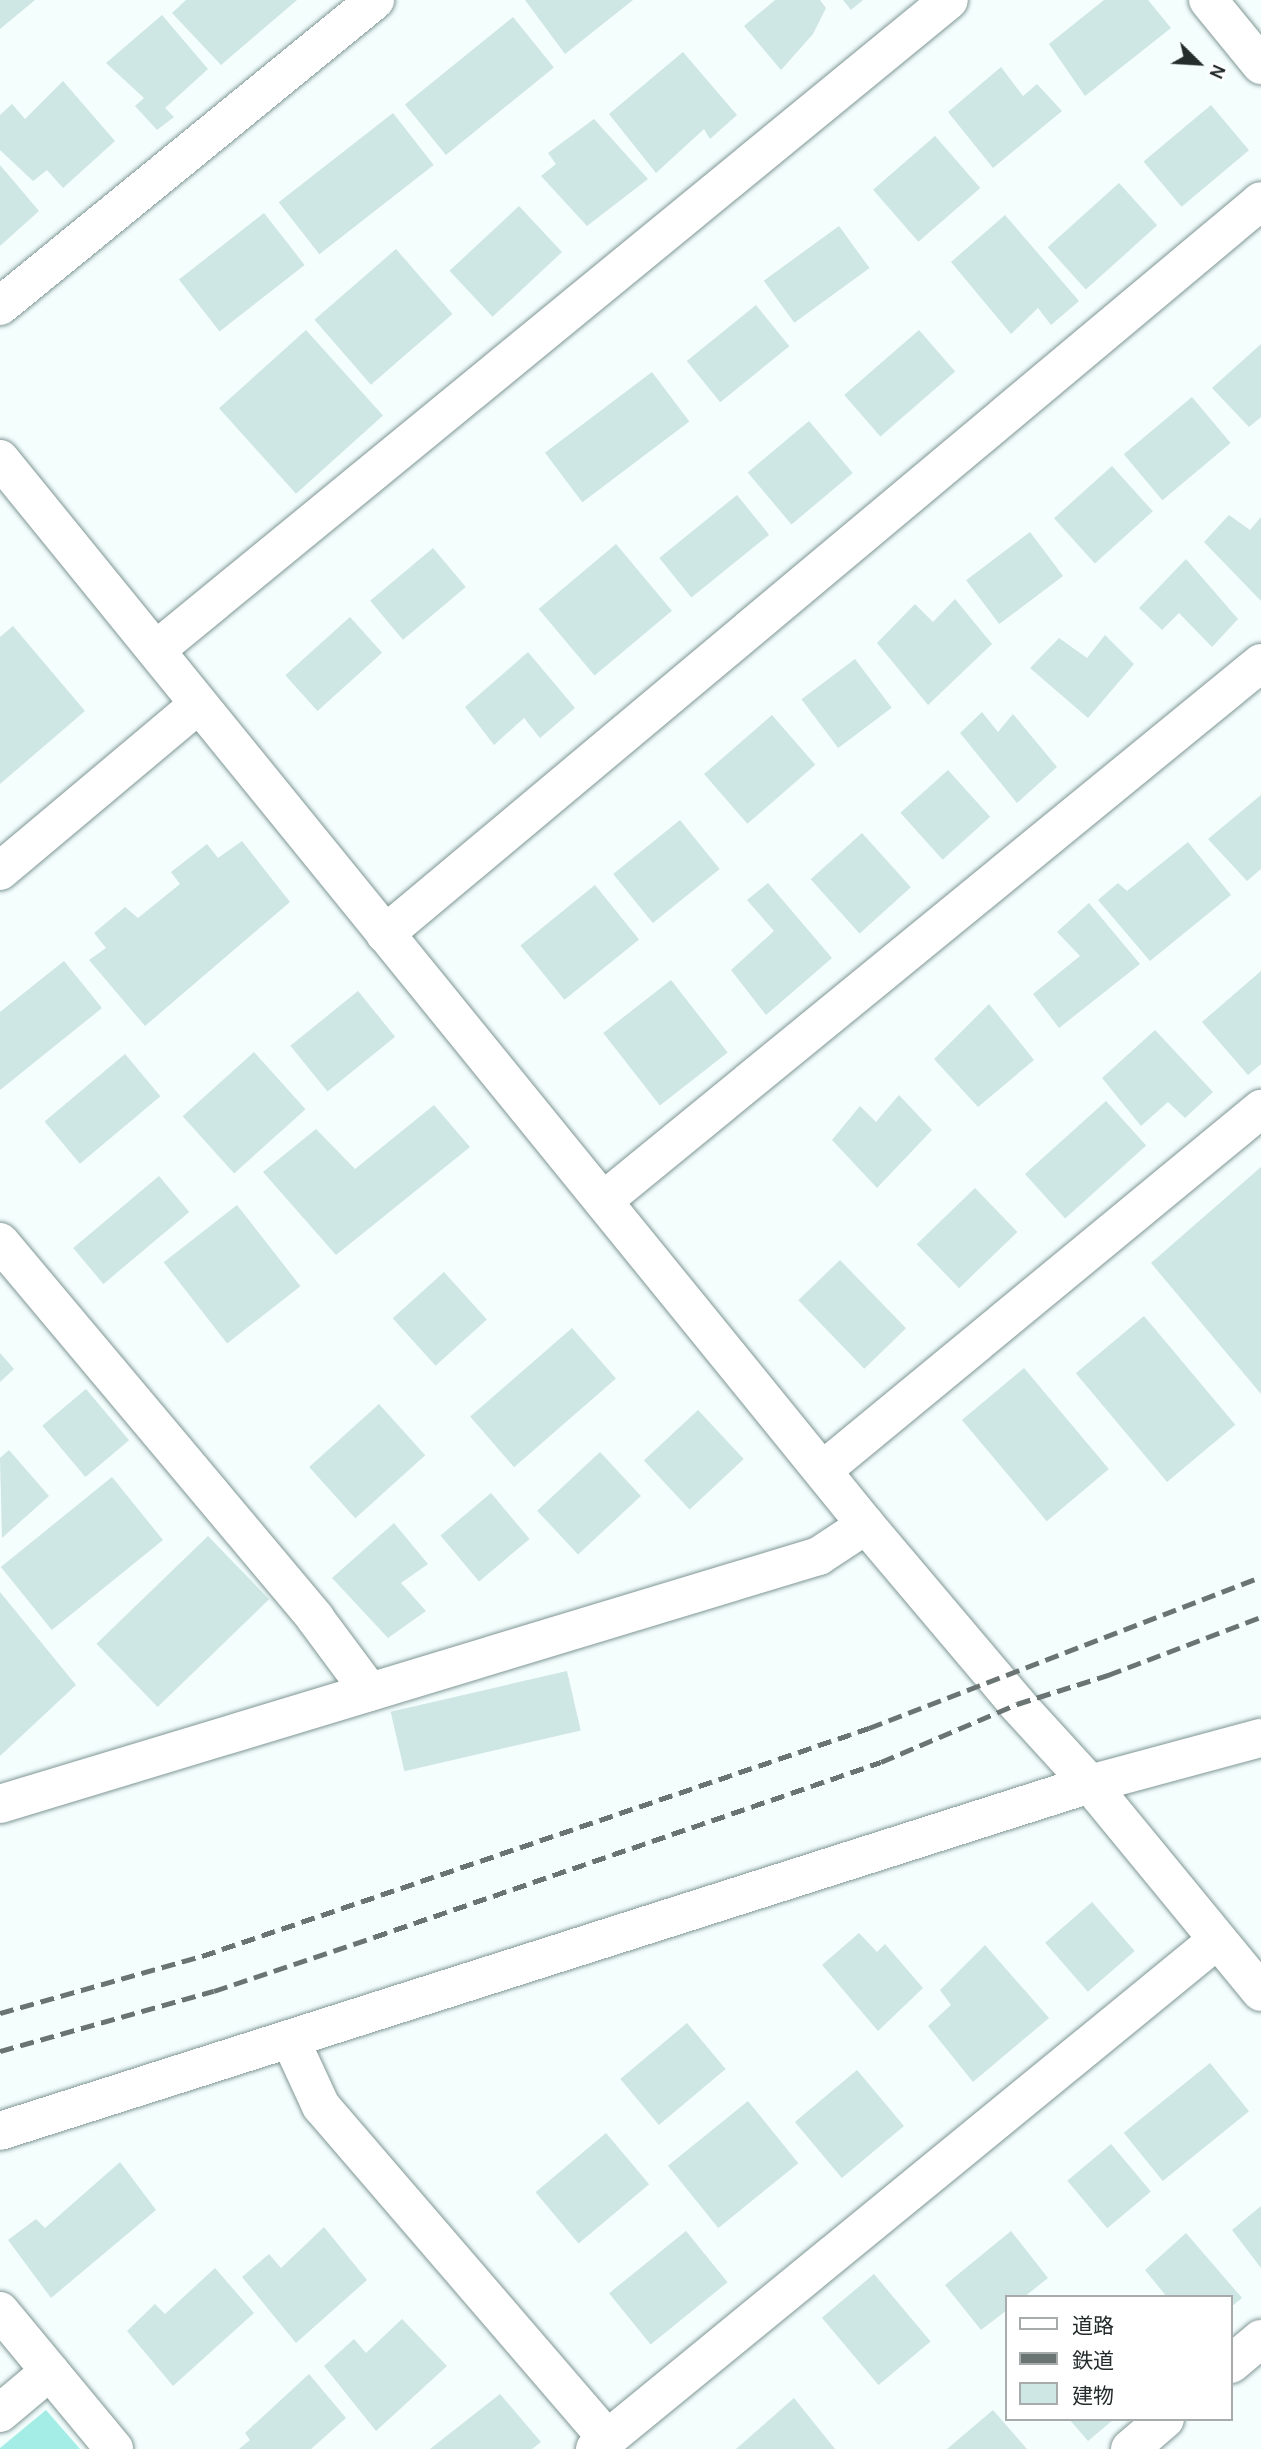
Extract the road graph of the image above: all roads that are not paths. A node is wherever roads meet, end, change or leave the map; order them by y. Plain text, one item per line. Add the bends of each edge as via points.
1 (374, 0) edge
2 (949, 0) edge
3 (1208, 0) edge
4 (1261, 65) edge
5 (1261, 201) edge
6 (0, 306) edge
7 (0, 459) edge
8 (156, 650) junction
9 (1261, 663) edge
10 (198, 705) junction
11 (0, 871) edge
12 (385, 934) junction
13 (1261, 1109) edge
14 (603, 1201) junction
15 (0, 1242) edge
16 (823, 1470) junction
17 (866, 1525) junction
18 (370, 1692) junction
19 (1261, 1738) edge
20 (1090, 1784) junction
21 (0, 1804) edge
22 (1217, 1940) junction
23 (1261, 1992) edge
24 (290, 2039) junction
25 (0, 2131) edge
26 (0, 2311) edge
27 (1261, 2339) edge
28 (1233, 2362) edge
29 (50, 2371) junction
30 (0, 2413) edge
31 (1163, 2421) edge
32 (601, 2444) edge
33 (114, 2449) edge
34 (1130, 2449) edge

1 - 6 street
2 - 8 street
3 - 4 street
5 - 12 street
7 - 8 street
8 - 10 street
9 - 14 street
10 - 11 street
10 - 12 street
12 - 14 street
13 - 16 street
14 - 16 street
15 - 18 street via 315,1618
16 - 17 street
17 - 18 street via 819,1556
17 - 20 street
18 - 21 street
19 - 20 street
20 - 22 street
20 - 24 street
22 - 23 street
22 - 32 street
24 - 25 street
24 - 32 street via 321,2106
26 - 29 street
27 - 28 street
29 - 30 street
29 - 33 street
31 - 34 street

